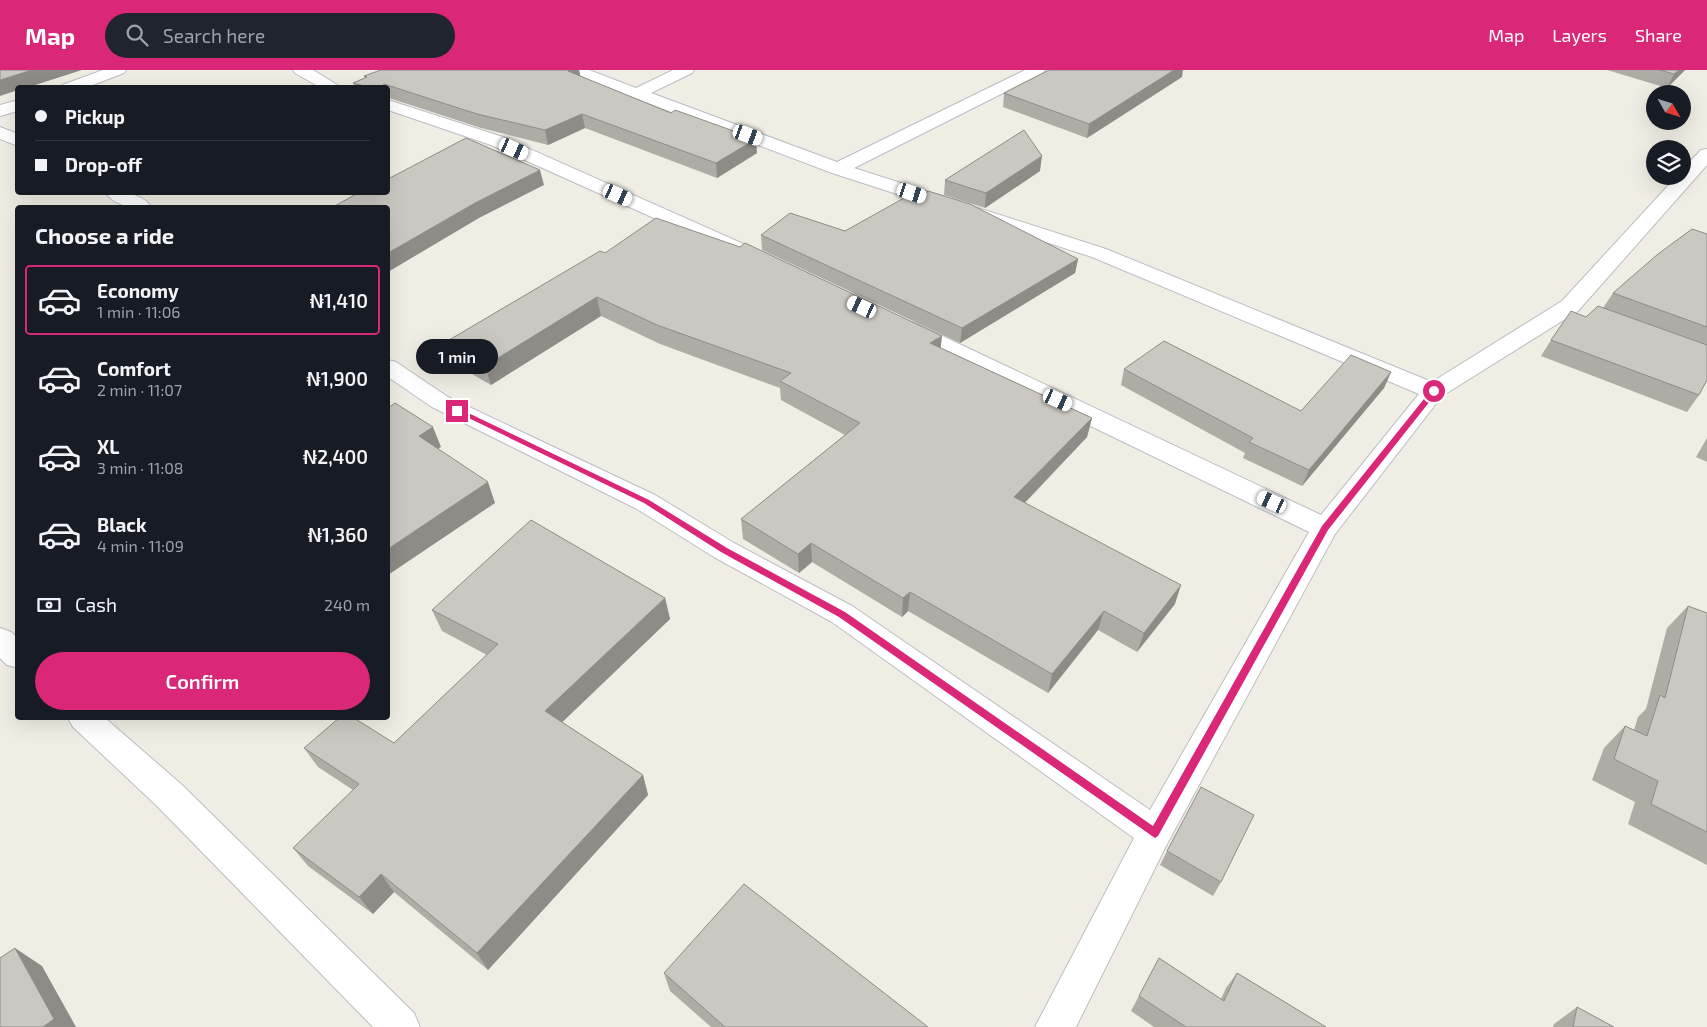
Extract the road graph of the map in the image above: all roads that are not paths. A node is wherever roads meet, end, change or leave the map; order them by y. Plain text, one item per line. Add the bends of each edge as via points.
1 (118, 70) edge
2 (301, 70) edge
3 (575, 70) edge
4 (686, 70) edge
5 (1037, 70) edge
6 (76, 85) edge
7 (328, 85) edge
8 (638, 93) junction
9 (15, 106) edge
10 (390, 106) edge
11 (0, 111) edge
12 (0, 132) edge
13 (15, 140) edge
14 (1707, 154) edge
15 (838, 168) junction
16 (119, 195) edge
17 (138, 205) edge
18 (764, 260) edge
19 (888, 319) edge
20 (390, 369) edge
21 (1434, 391) junction
22 (1325, 528) junction
23 (0, 640) edge
24 (15, 653) edge
25 (86, 720) edge
26 (1155, 833) junction
27 (400, 1027) edge
28 (1055, 1027) edge

1 - 6 street
2 - 7 street
3 - 8 street
4 - 8 street
5 - 15 street
8 - 15 street
9 - 11 street
10 - 18 street via 497,142
12 - 13 street
14 - 21 street via 1579,310
15 - 21 street via 1099,253
16 - 17 street
19 - 22 street
20 - 26 street via 440,402 646,502 724,550 842,614
21 - 22 street
22 - 26 street
23 - 24 street
25 - 27 street via 169,795
26 - 28 street

